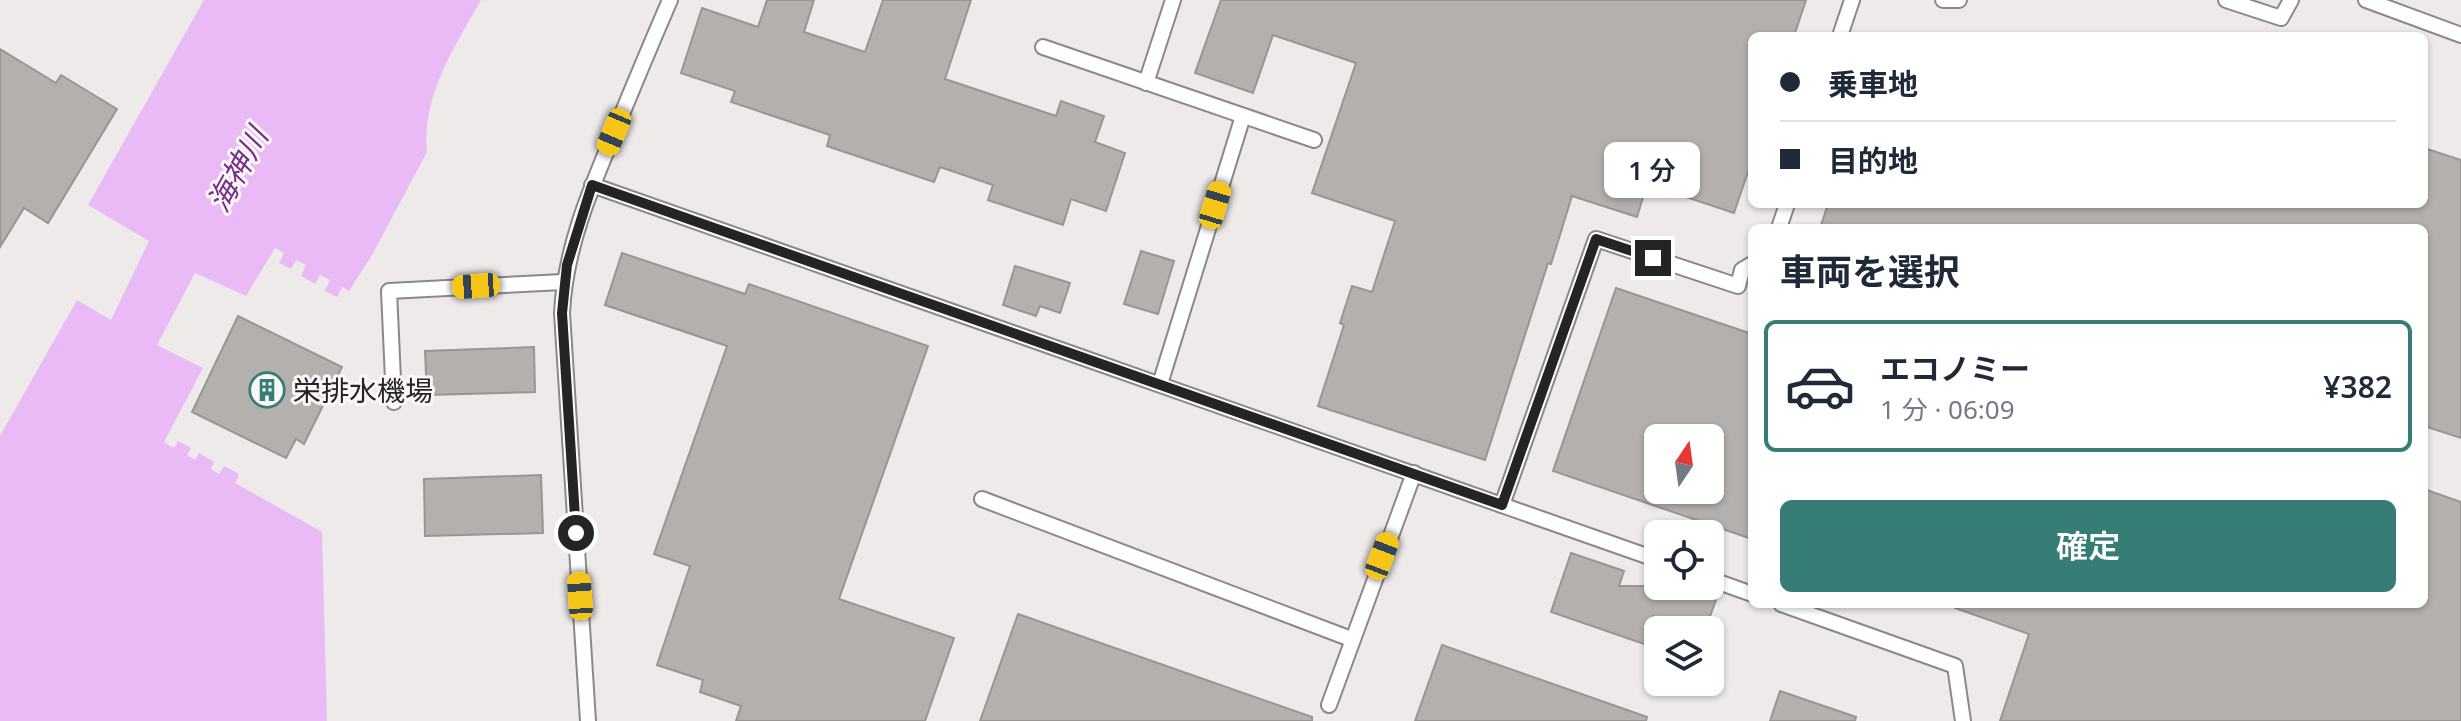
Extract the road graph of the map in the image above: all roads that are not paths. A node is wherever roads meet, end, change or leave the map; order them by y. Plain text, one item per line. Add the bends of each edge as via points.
1 (670, 0) edge
2 (1173, 0) edge
3 (1852, 0) edge
4 (1943, 0) edge
5 (1959, 0) edge
6 (2226, 0) edge
7 (2291, 0) edge
8 (2366, 0) edge
9 (1841, 32) edge
10 (2461, 35) edge
11 (1043, 47) dead end
12 (1146, 83) junction
13 (1243, 116) junction
14 (1314, 140) dead end
15 (592, 185) junction
16 (1748, 266) edge
17 (563, 282) junction
18 (1160, 384) junction
19 (394, 402) dead end
20 (1414, 473) junction
21 (982, 499) dead end
22 (1502, 505) junction
23 (1644, 555) edge
24 (1724, 584) edge
25 (1748, 593) edge
26 (1792, 608) edge
27 (1351, 639) junction
28 (1329, 705) dead end
29 (588, 721) edge
30 (1963, 721) edge

1 - 15 lane
2 - 12 lane
3 - 9 lane
4 - 5 lane
6 - 7 lane via 2281,18
8 - 10 lane
11 - 12 lane
12 - 13 lane
13 - 14 lane
13 - 18 lane
15 - 17 lane
15 - 18 lane
16 - 22 lane via 1738,286 1596,239
17 - 19 lane via 389,291
17 - 29 lane
18 - 20 lane
20 - 22 lane
20 - 27 lane
21 - 27 lane
22 - 23 lane
24 - 25 lane
26 - 30 lane via 1955,666
27 - 28 lane

